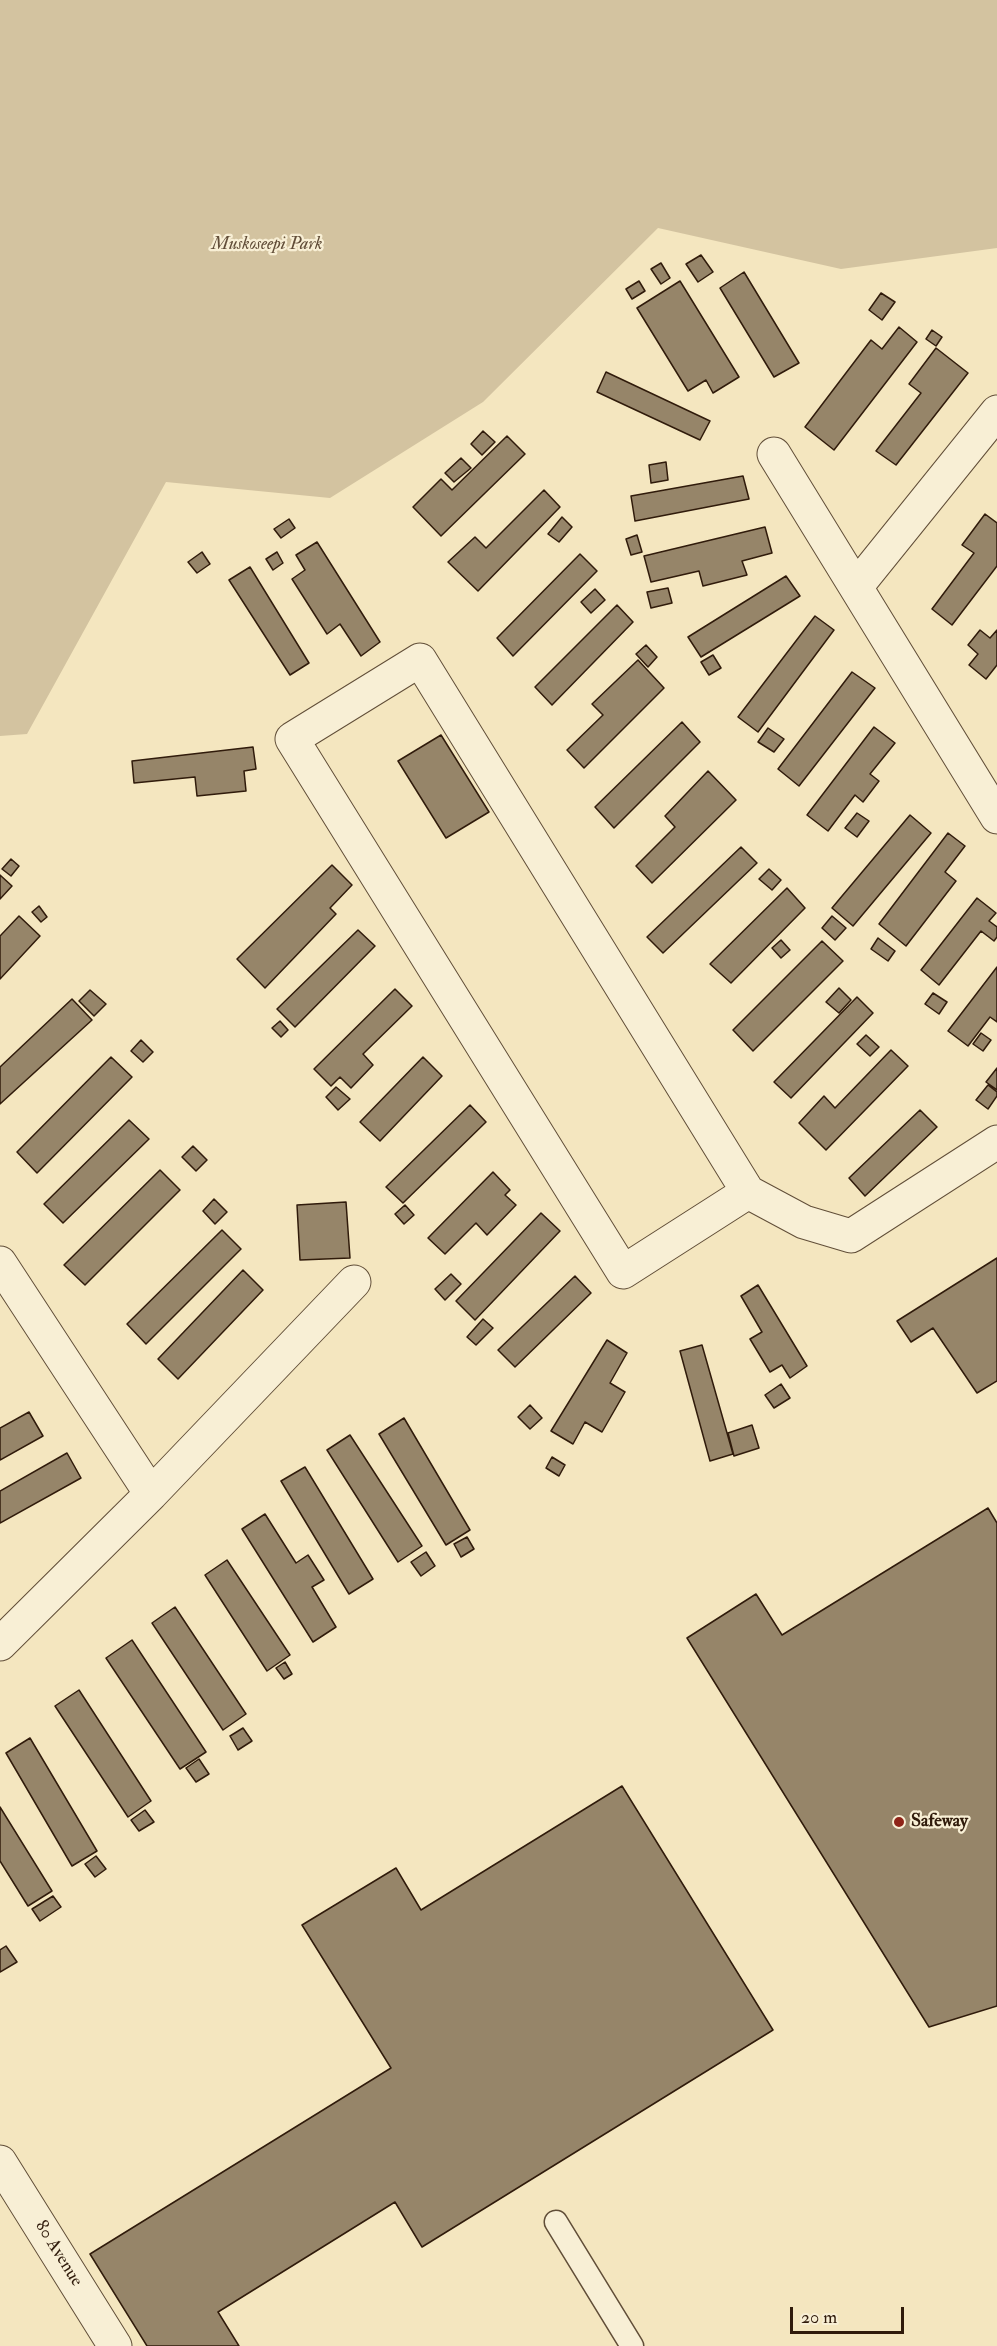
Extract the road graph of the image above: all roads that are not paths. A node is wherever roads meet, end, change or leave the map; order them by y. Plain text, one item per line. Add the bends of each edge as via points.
1 (997, 412) edge
2 (774, 454) dead end
3 (856, 587) junction
4 (997, 817) edge
5 (997, 1142) edge
6 (748, 1192) junction
7 (0, 1263) edge
8 (354, 1282) dead end
9 (151, 1494) junction
10 (0, 1644) edge
11 (0, 2162) edge
12 (556, 2222) dead end
13 (115, 2346) edge
14 (632, 2346) edge

1 - 3 street
2 - 3 street
3 - 4 street
5 - 6 street via 851,1236 804,1222
6 - 6 street via 420,660 292,739 623,1272
7 - 9 street
8 - 9 street
9 - 10 street
11 - 13 street, 80 Avenue
12 - 14 lane

